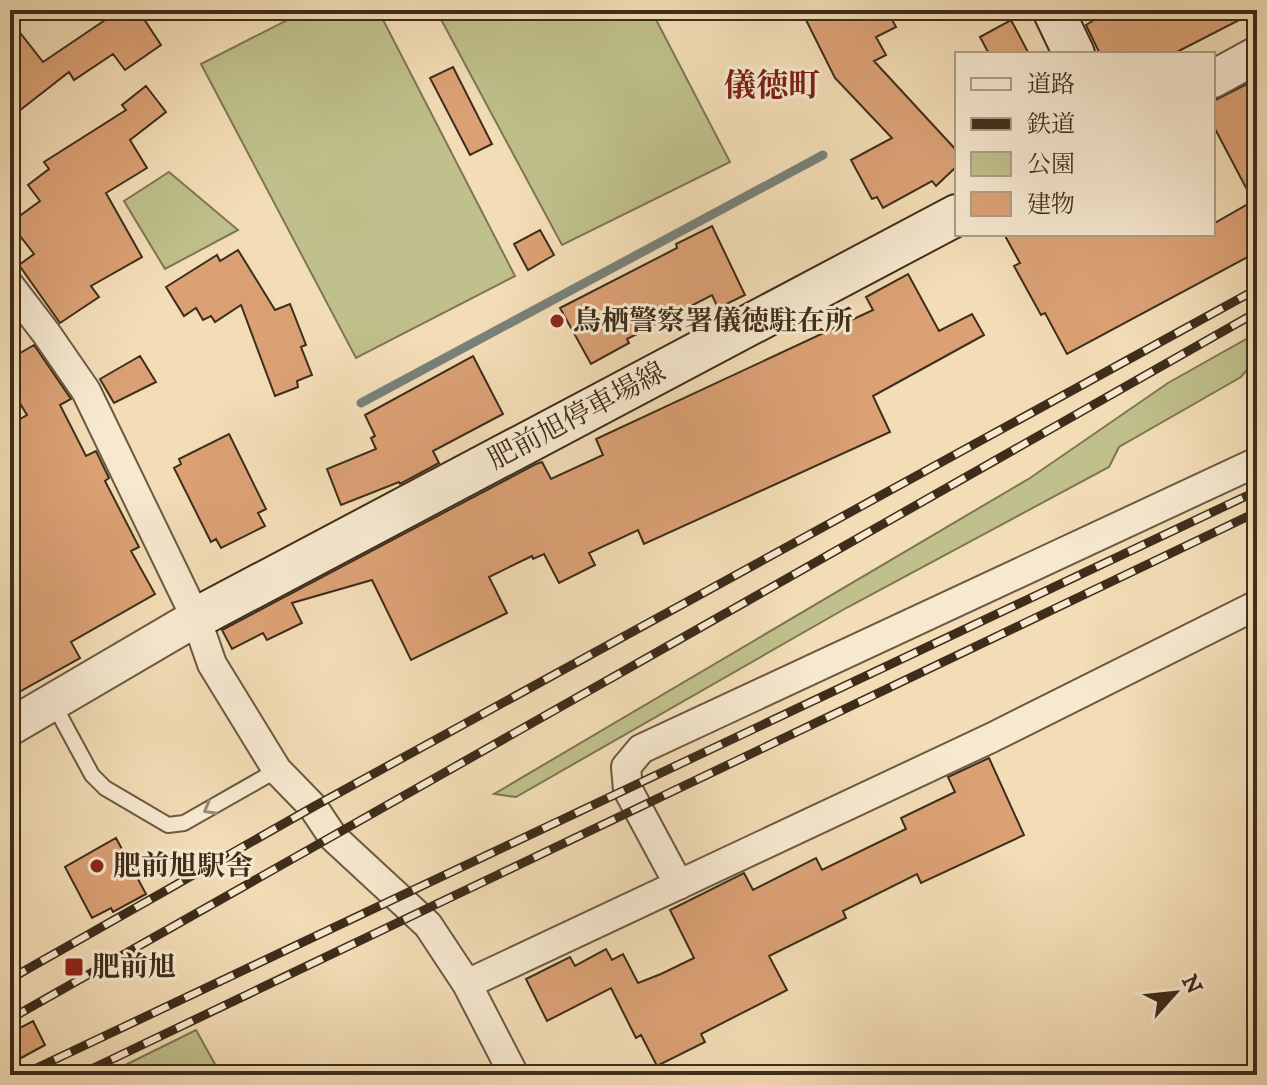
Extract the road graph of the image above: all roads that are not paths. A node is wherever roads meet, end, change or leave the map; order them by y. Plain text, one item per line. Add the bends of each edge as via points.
1 (1053, 10) edge
2 (1073, 52) edge
3 (1257, 55) edge
4 (1215, 78) edge
5 (955, 216) edge
6 (10, 286) edge
7 (1257, 462) edge
8 (1257, 605) edge
9 (196, 618) junction
10 (53, 702) junction
11 (10, 727) edge
12 (277, 770) junction
13 (679, 885) junction
14 (467, 984) junction
15 (514, 1075) edge

1 - 2 main road
3 - 4 street
5 - 9 main road, 肥前旭停車場線
6 - 9 street via 86,391
7 - 13 street via 641,749 626,767 628,790
8 - 13 street
9 - 10 street
9 - 12 street via 212,664
10 - 11 street
12 -> 10 lane via 184,823 168,825 92,775
12 - 14 street via 333,837 428,925
13 - 14 street
14 - 15 street

